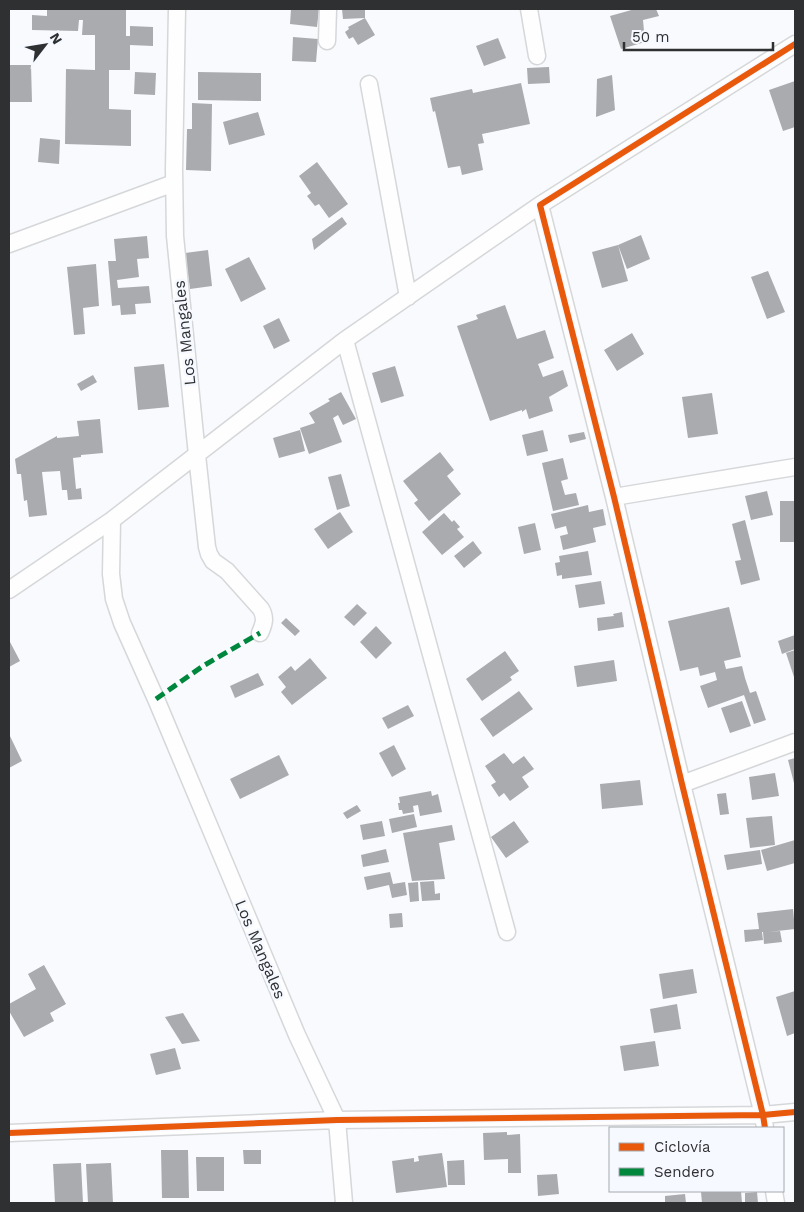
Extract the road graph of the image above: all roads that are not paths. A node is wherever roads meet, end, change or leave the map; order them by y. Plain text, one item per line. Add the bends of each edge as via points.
1 (177, 9) edge
2 (328, 9) edge
3 (528, 9) edge
4 (328, 40) dead end
5 (795, 44) edge
6 (537, 56) dead end
7 (369, 84) dead end
8 (174, 183) junction
9 (540, 205) junction
10 (9, 244) edge
11 (408, 297) junction
12 (345, 340) junction
13 (197, 455) junction
14 (795, 467) edge
15 (614, 497) junction
16 (112, 520) junction
17 (9, 590) edge
18 (260, 633) dead end
19 (795, 742) edge
20 (682, 784) junction
21 (507, 932) dead end
22 (795, 1112) edge
23 (337, 1120) junction
24 (764, 1122) edge
25 (9, 1133) edge
26 (344, 1203) edge

1 - 8 street, Los Mangales
2 - 4 street
3 - 6 street
5 - 9 street
7 - 11 street
8 - 10 street
8 - 13 street, Los Mangales via 175,236
9 - 11 street
9 - 15 street
11 - 12 street
12 - 13 street
12 - 21 street
13 - 16 street
13 - 18 street, Los Mangales via 209,554 262,609 265,620
14 - 15 street
15 - 20 street
16 - 17 street
16 - 23 street, Los Mangales via 111,574 114,599 122,623 297,1035
19 - 20 street
20 - 24 street
22 - 24 street
23 - 24 street
23 - 25 street
23 - 26 street, Los Mangales

